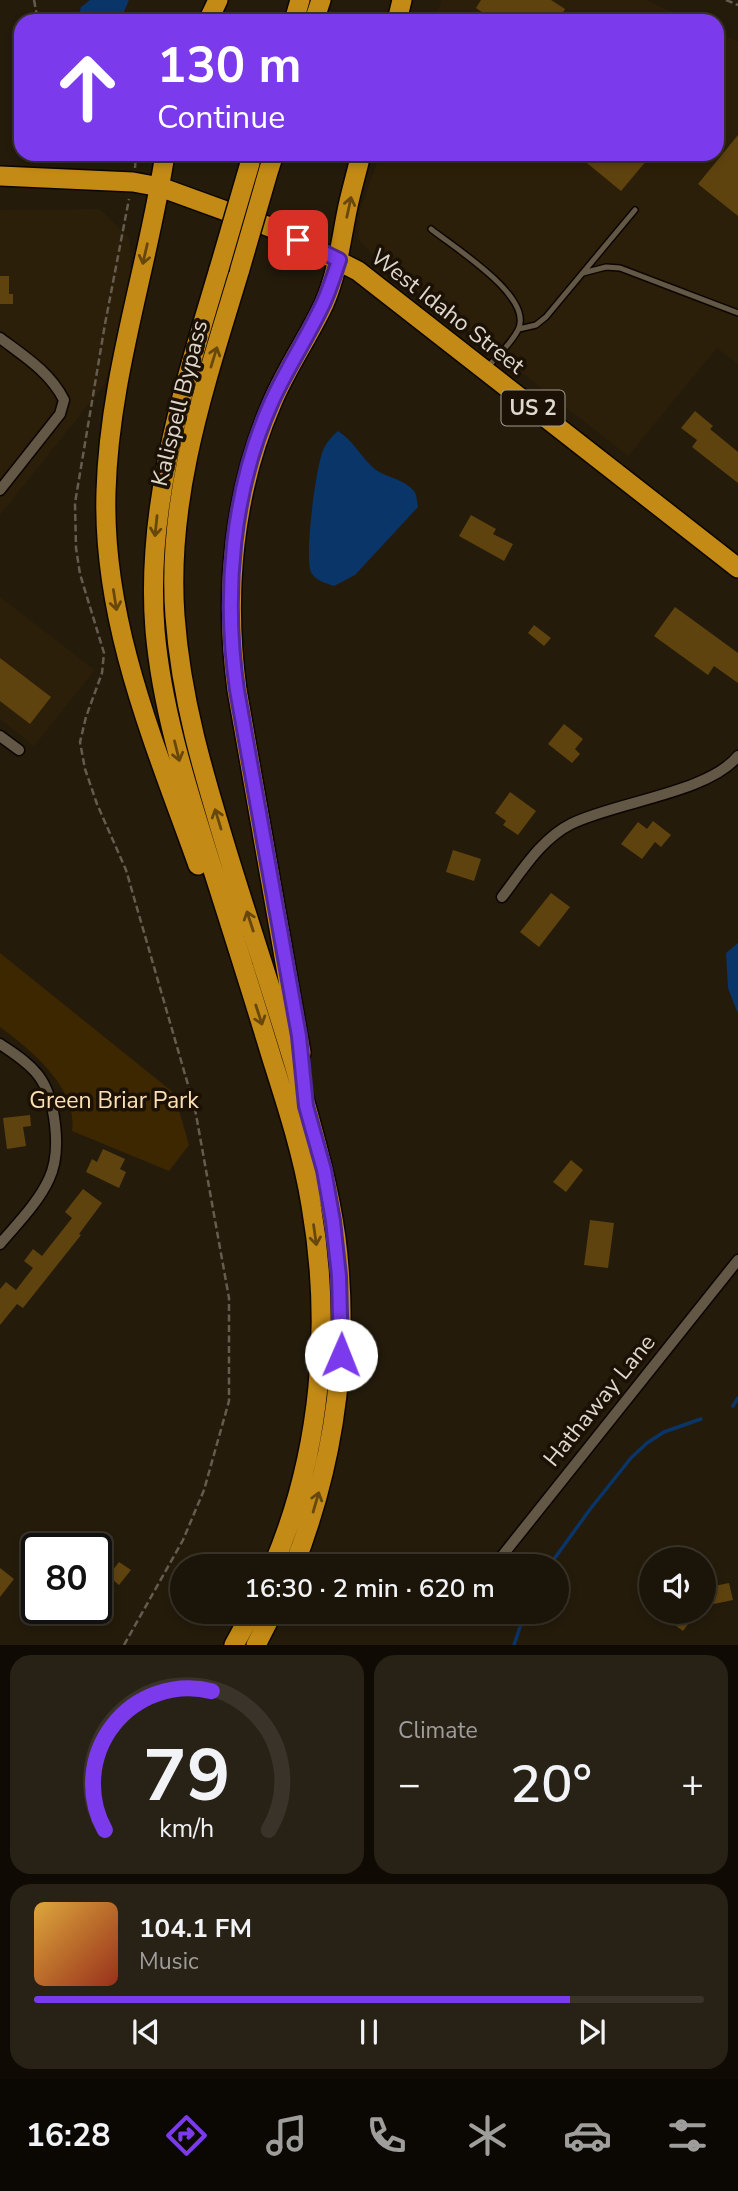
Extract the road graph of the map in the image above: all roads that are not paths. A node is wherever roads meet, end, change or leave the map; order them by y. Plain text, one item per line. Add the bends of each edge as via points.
1 (164, 161) edge
2 (250, 161) edge
3 (359, 161) edge
4 (272, 162) edge
5 (0, 176) edge
6 (160, 187) junction
7 (635, 210) dead end
8 (431, 229) dead end
9 (339, 260) junction
10 (583, 273) junction
11 (738, 313) edge
12 (519, 329) junction
13 (0, 338) edge
14 (485, 371) junction
15 (0, 490) edge
16 (738, 568) edge
17 (0, 736) edge
18 (19, 750) dead end
19 (738, 756) edge
20 (502, 897) dead end
21 (245, 971) junction
22 (0, 1044) edge
23 (306, 1106) junction
24 (0, 1244) edge
25 (738, 1260) edge
26 (278, 1554) edge
27 (299, 1554) edge
28 (504, 1554) edge
29 (245, 1624) edge
30 (267, 1624) edge
31 (234, 1645) edge
32 (256, 1645) edge

1 - 6 highway
2 -> 21 highway, Kalispell Bypass, bridge via 163,482 155,542 154,610 178,756
9 -> 3 highway
23 -> 4 highway, Kalispell Bypass, bridge via 196,746 175,618 174,550 187,458
5 - 6 highway, West Idaho Street / US 2
6 - 9 highway, West Idaho Street / US 2 via 278,230
6 -> 21 highway via 113,413 106,494 110,562 122,639 141,703 212,903
7 - 10 lane
8 - 12 lane via 504,287 516,302
9 - 14 highway, West Idaho Street / US 2
9 - 23 highway via 324,303 258,436 240,508 231,594 237,690 299,1036
10 - 11 lane via 620,268
10 - 12 lane via 546,317
12 - 14 lane
13 - 15 street via 40,368 64,400 60,414
14 - 16 highway, West Idaho Street / US 2
17 - 18 street
19 - 20 street via 731,765 686,787 572,823 549,837
21 -> 26 highway, Kalispell Bypass via 303,1164 320,1282 321,1358 311,1440
22 - 24 street via 31,1068 45,1086 52,1108 55,1156 44,1189
27 -> 23 highway, Kalispell Bypass via 324,1470 341,1355 336,1238
25 - 28 street, Hathaway Lane
29 - 31 highway
30 - 32 highway

